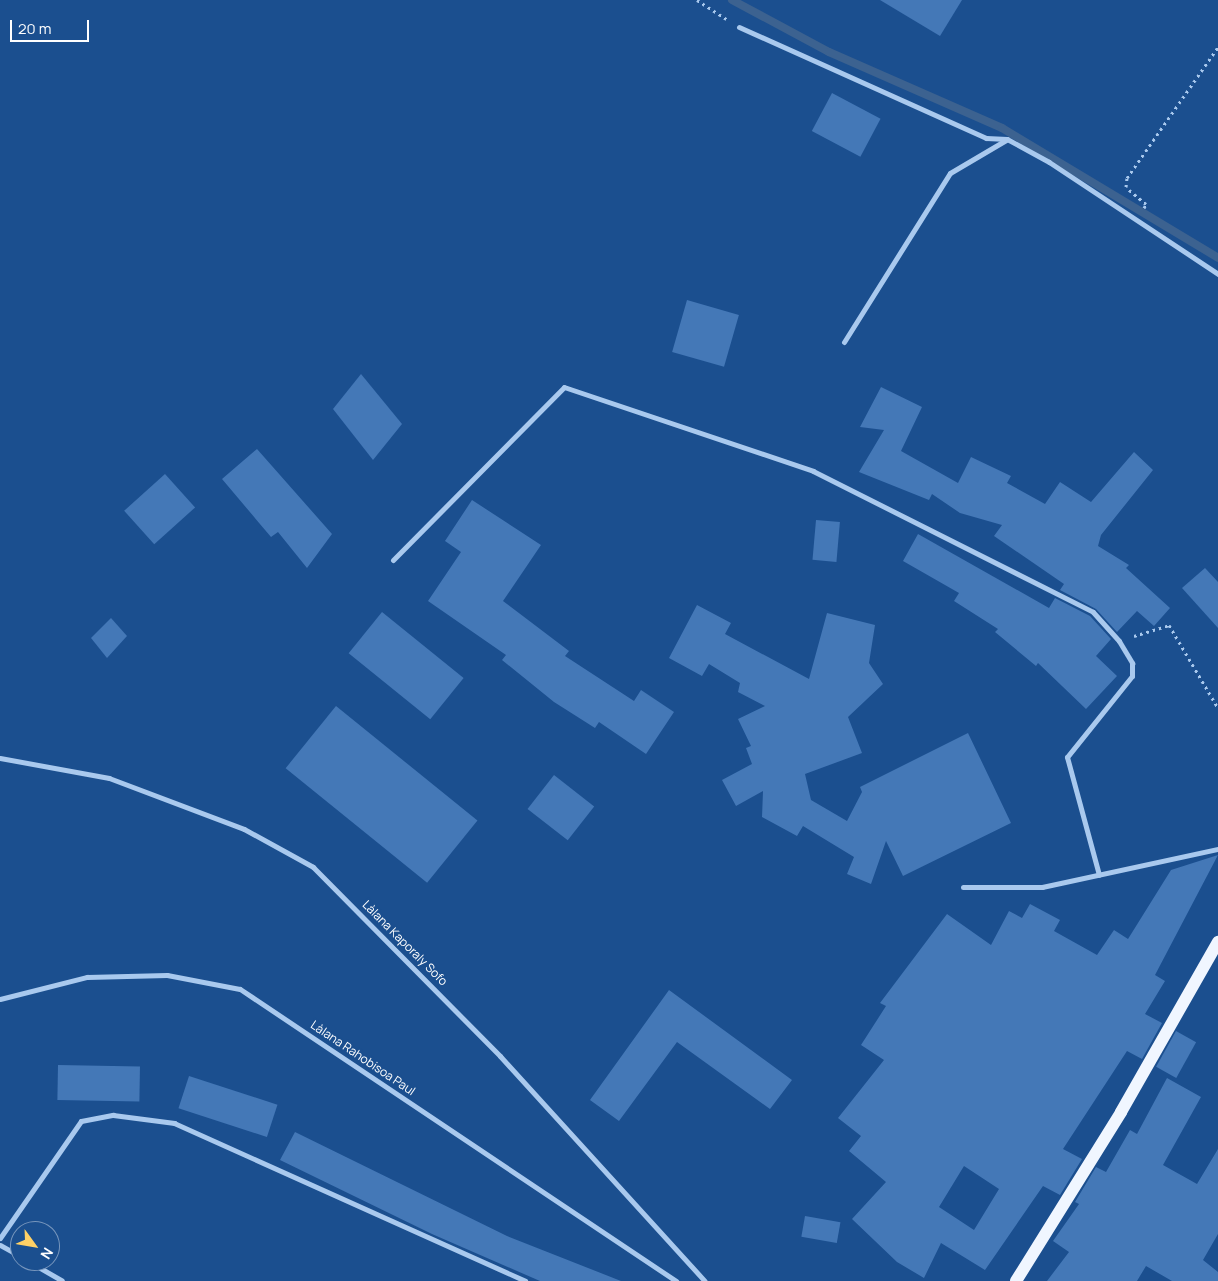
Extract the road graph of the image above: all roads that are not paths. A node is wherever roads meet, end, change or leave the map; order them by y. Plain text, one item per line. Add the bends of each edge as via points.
1 (739, 27) road end
2 (1007, 139) junction
3 (1218, 274) edge
4 (844, 342) dead end
5 (393, 560) dead end
6 (0, 758) edge
7 (1218, 849) edge
8 (1099, 875) junction
9 (964, 887) dead end
10 (1218, 942) edge
11 (0, 999) edge
12 (0, 1238) edge
13 (45, 1271) edge
14 (62, 1281) edge
15 (525, 1281) edge
16 (676, 1281) edge
17 (705, 1281) edge
18 (1016, 1281) edge

1 - 2 street via 986,138
2 - 3 street via 1049,162
2 - 4 street via 950,172
5 - 8 street via 555,392 576,388 813,471 1093,612 1119,641 1132,662 1132,676 1067,757
6 - 17 street, Làlana Kaporaly Sofo via 109,778 244,829 313,867 500,1056
7 - 8 street
8 - 9 street via 1042,887
10 - 18 main road via 1121,1112
11 - 16 street, Làlana Rahobisoa Paul via 87,977 167,975 240,990
12 - 15 street via 81,1121 113,1114 174,1123
13 - 14 street

